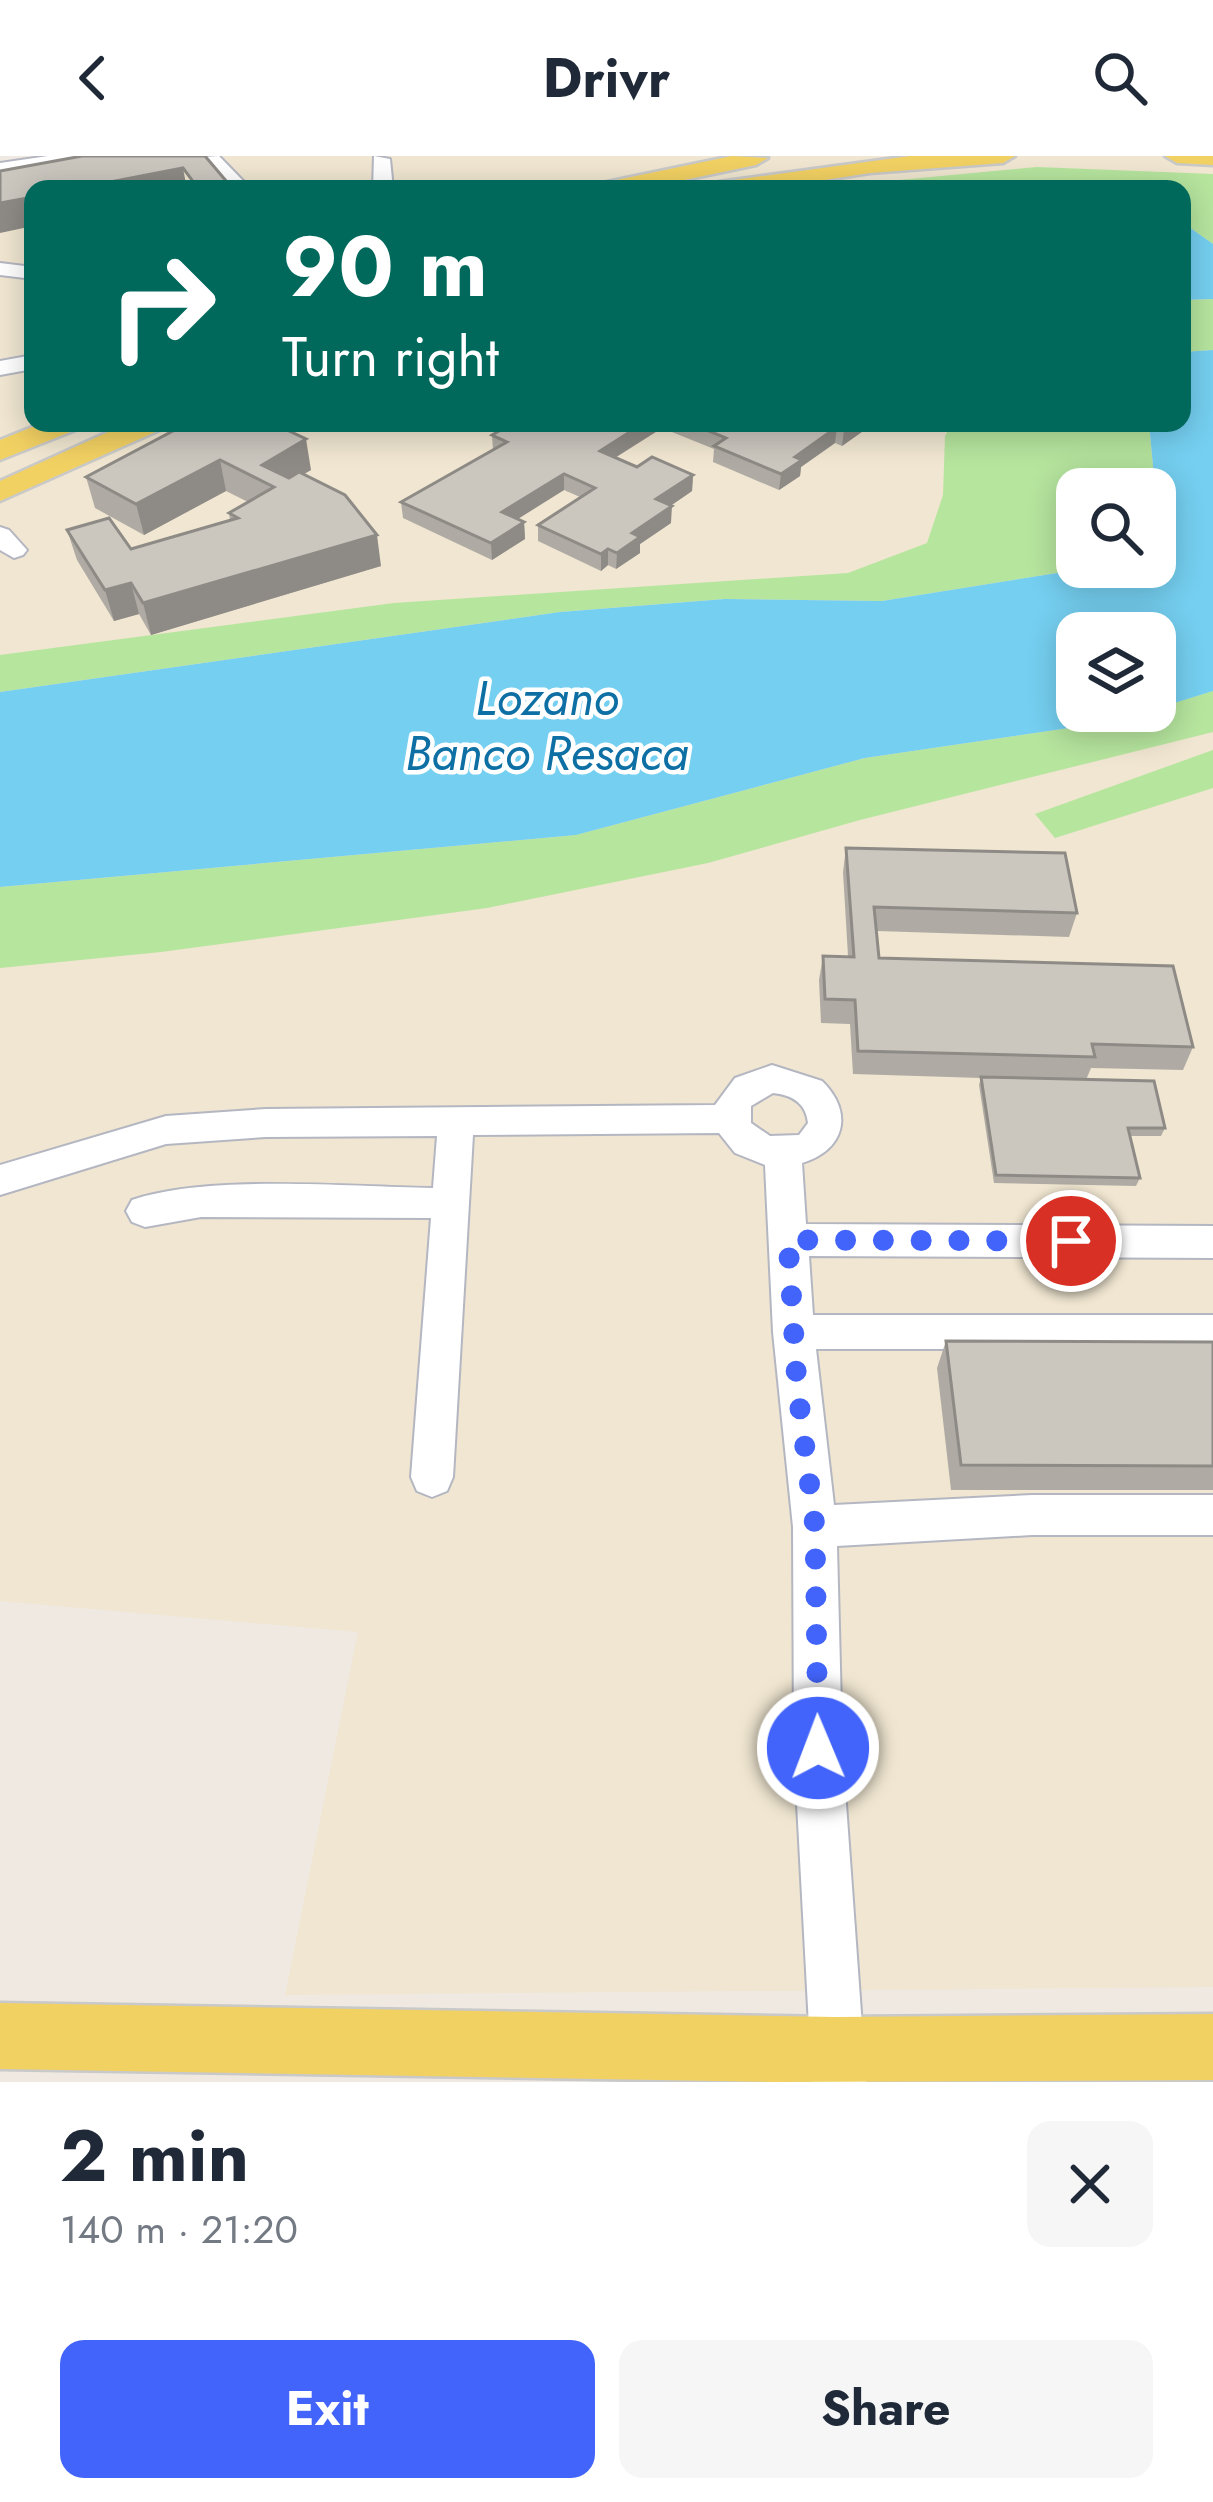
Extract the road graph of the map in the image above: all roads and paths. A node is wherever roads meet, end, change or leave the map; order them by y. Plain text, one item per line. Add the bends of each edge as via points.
1 (84, 156) edge
2 (771, 156) edge
3 (1003, 156) edge
4 (1177, 156) edge
5 (1213, 158) edge
6 (0, 169) edge
7 (132, 171) edge
8 (232, 180) edge
9 (652, 180) edge
10 (778, 180) edge
11 (46, 432) edge
12 (132, 432) edge
13 (0, 451) edge
14 (0, 492) edge
15 (730, 1119) junction
16 (457, 1123) junction
17 (783, 1154) junction
18 (0, 1180) edge
19 (449, 1203) junction
20 (145, 1211) dead end
21 (788, 1240) junction
22 (1213, 1242) edge
23 (794, 1332) junction
24 (1213, 1332) edge
25 (432, 1477) dead end
26 (1213, 1515) edge
27 (815, 1527) junction
28 (0, 2036) edge
29 (1213, 2047) edge
30 (837, 2066) edge

1 - 6 street
2 - 9 main road
3 - 10 main road
4 - 5 main road
7 - 8 street via 213,160
11 - 13 main road
12 - 14 main road
15 - 16 street
15 - 17 street via 748,1144
15 - 17 street via 736,1096 758,1082 787,1080 813,1092 826,1114 820,1137
16 - 18 street via 166,1130
16 - 19 street
17 - 21 street
19 - 20 street via 202,1202
19 - 25 street
21 - 22 street
21 - 23 street
23 - 24 street
23 - 27 street
26 - 27 street
27 - 30 street via 818,1748
28 - 30 main road
29 - 30 main road

